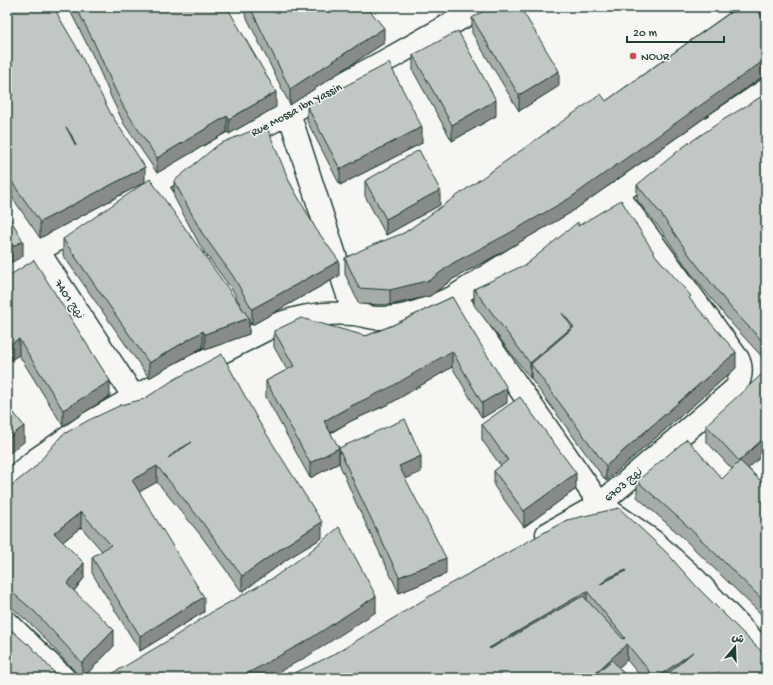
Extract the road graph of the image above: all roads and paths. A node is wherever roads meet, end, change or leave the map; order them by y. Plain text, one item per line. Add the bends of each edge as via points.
1 (57, 7) edge
2 (231, 7) edge
3 (481, 7) edge
4 (766, 90) edge
5 (289, 113) junction
6 (154, 183) junction
7 (617, 194) junction
8 (7, 199) edge
9 (38, 251) junction
10 (207, 263) edge
11 (7, 271) edge
12 (456, 296) junction
13 (354, 314) junction
14 (242, 316) edge
15 (255, 336) junction
16 (134, 397) junction
17 (7, 483) edge
18 (600, 504) junction
19 (528, 545) edge
20 (7, 622) edge
21 (766, 654) edge
22 (64, 678) edge

1 - 6 street
2 - 5 street
3 - 5 street, Rue Mossa Ibn Yassin
4 - 7 street
5 - 6 street, Rue Mossa Ibn Yassin
5 - 13 street
6 - 9 street, Rue Mossa Ibn Yassin
6 - 10 street
7 - 12 street
7 - 18 street, نهج 6703 via 738,358 741,373 736,388
8 - 9 street, نهج 7401
9 - 11 street, Rue Mossa Ibn Yassin
9 - 16 street, نهج 7401
12 - 13 street via 425,310 400,316 375,318
12 - 18 street
13 - 15 street via 291,319
14 - 15 street
15 - 16 street
16 - 17 street via 89,423
18 - 19 street, نهج 6703
18 - 21 street via 653,541 696,580
20 - 22 street

